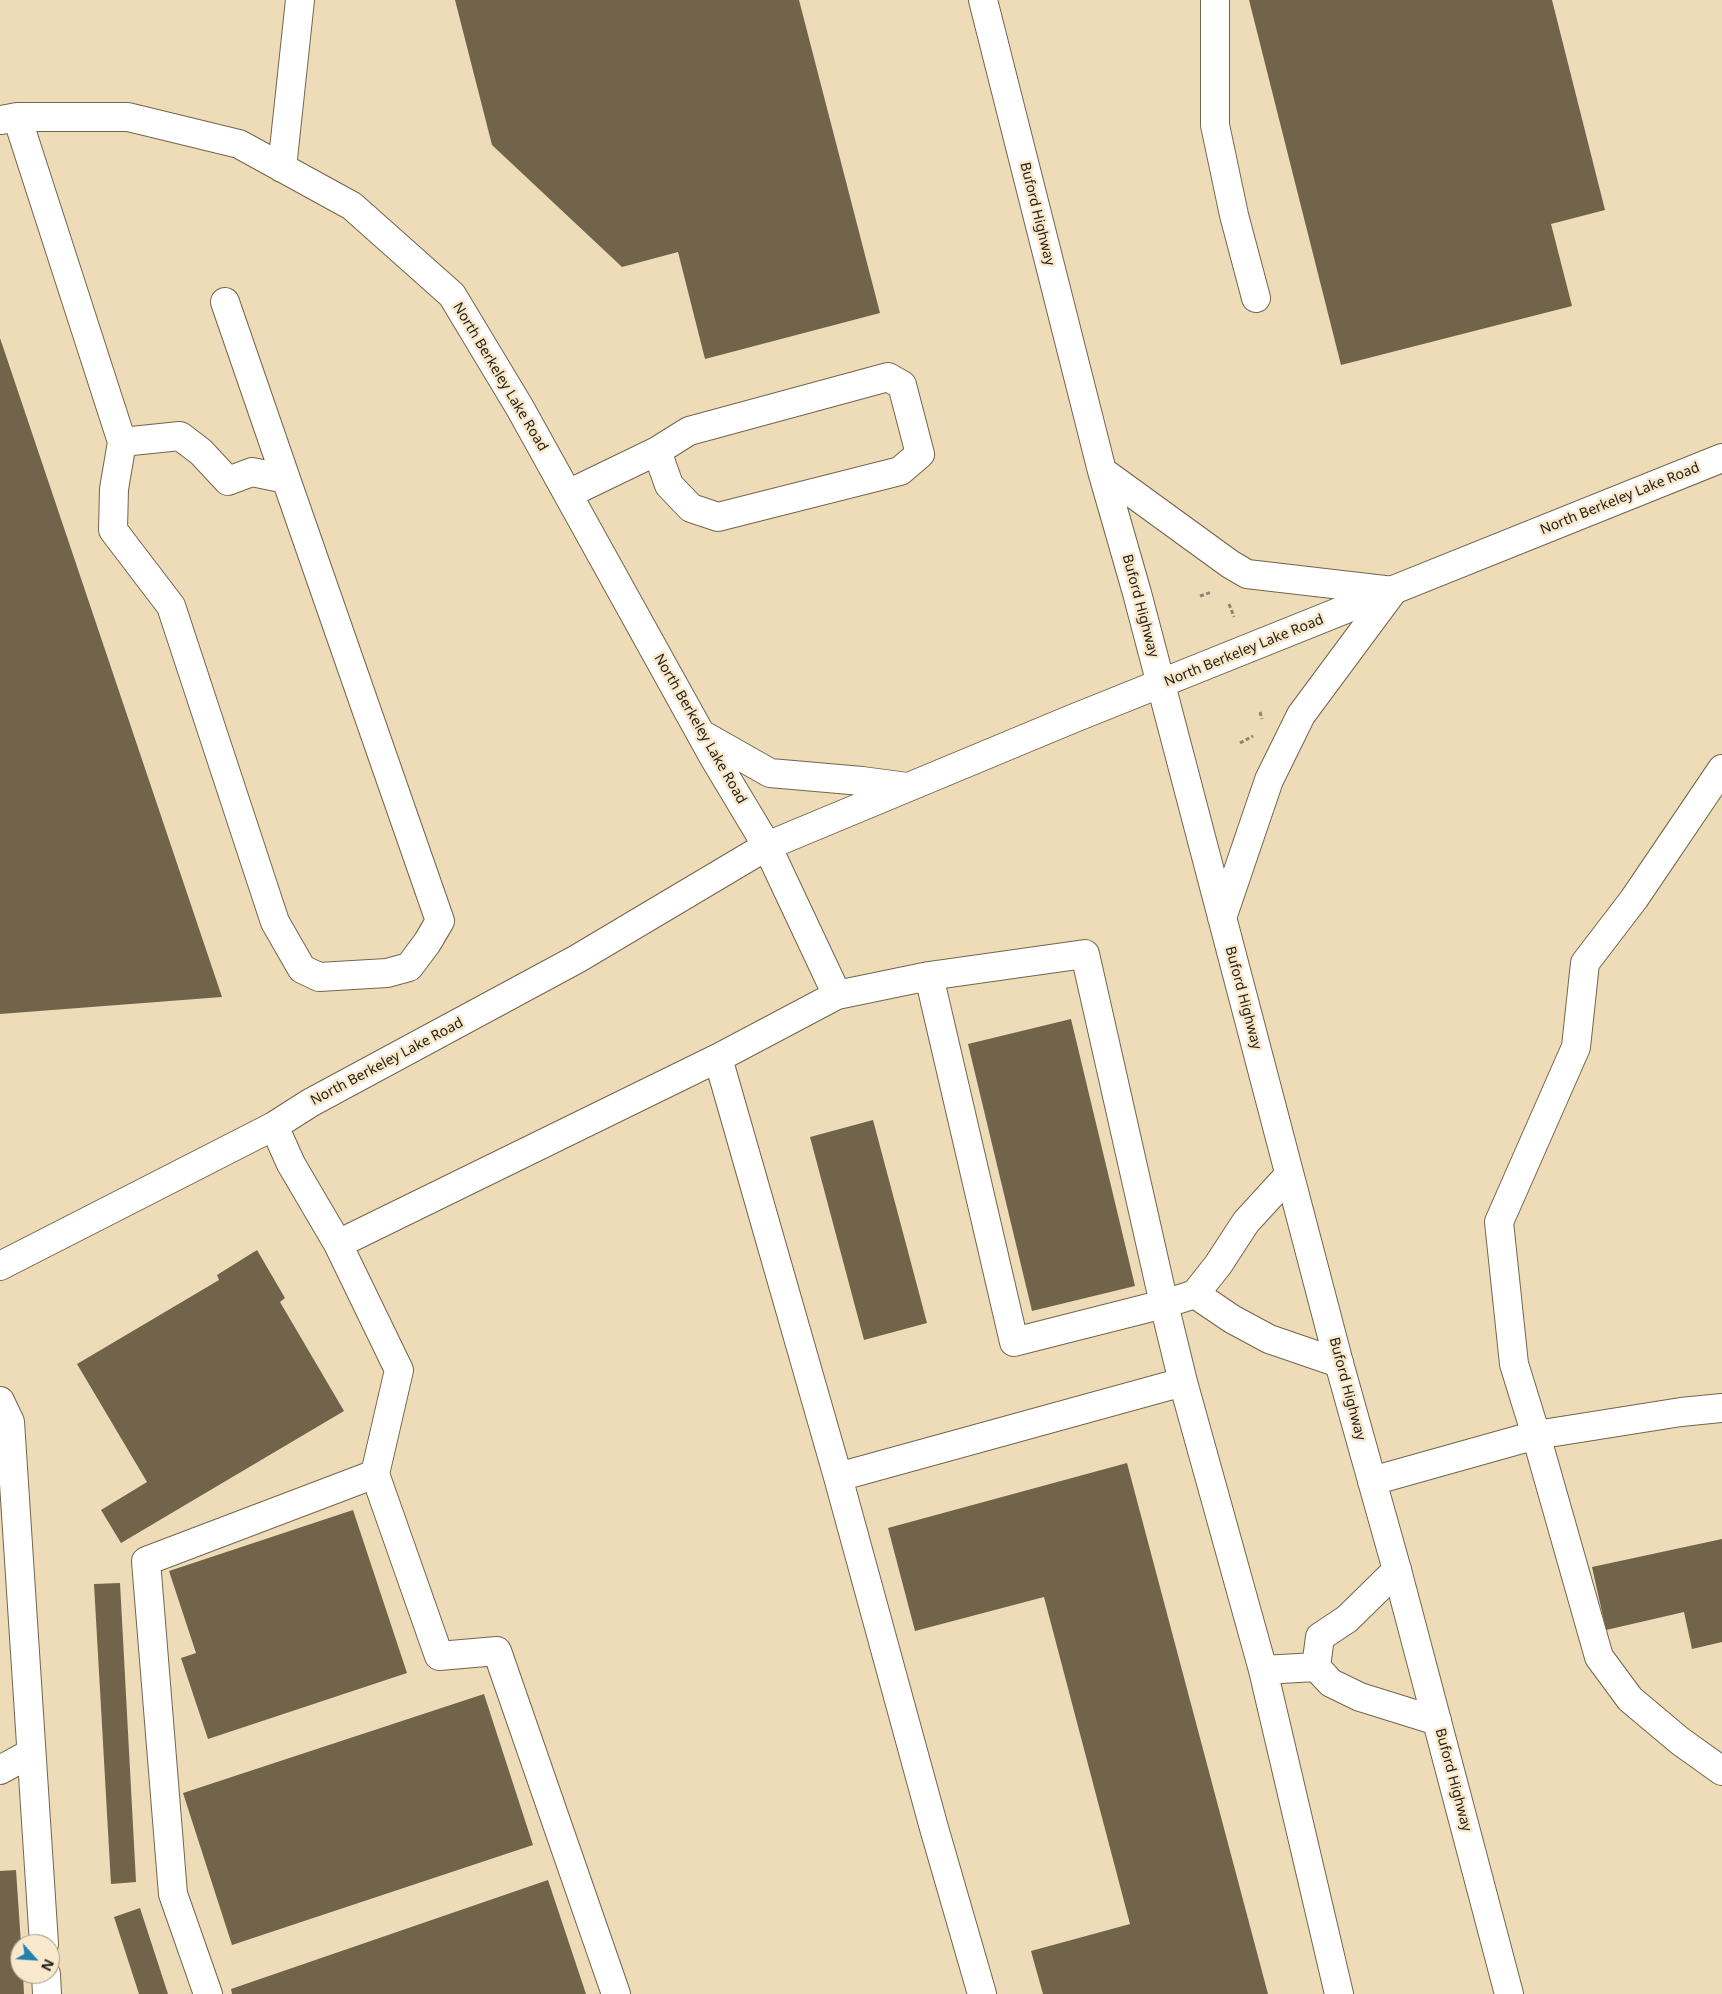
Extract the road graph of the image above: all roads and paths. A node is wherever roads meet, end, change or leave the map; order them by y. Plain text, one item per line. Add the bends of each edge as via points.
1 (300, 0) edge
2 (983, 0) edge
3 (1215, 0) edge
4 (9, 118) edge
5 (282, 168) junction
6 (1256, 298) dead end
7 (225, 302) dead end
8 (122, 442) junction
9 (657, 451) junction
10 (1722, 458) edge
11 (1102, 471) junction
12 (286, 479) junction
13 (568, 494) junction
14 (1393, 591) junction
15 (1161, 685) junction
16 (701, 734) junction
17 (1722, 769) edge
18 (908, 787) junction
19 (767, 846) junction
20 (1222, 918) junction
21 (929, 976) junction
22 (837, 996) junction
23 (718, 1058) junction
24 (274, 1126) junction
25 (1289, 1174) junction
26 (338, 1244) junction
27 (0, 1266) edge
28 (1195, 1294) junction
29 (1164, 1304) junction
30 (1339, 1363) junction
31 (1183, 1382) junction
32 (0, 1401) edge
33 (1722, 1408) edge
34 (1536, 1435) junction
35 (375, 1474) junction
36 (838, 1477) junction
37 (1372, 1481) junction
38 (8, 1502) edge
39 (1397, 1570) junction
40 (1316, 1667) junction
41 (1263, 1670) junction
42 (1437, 1721) junction
43 (31, 1753) junction
44 (0, 1770) edge
45 (1722, 1771) edge
46 (43, 1934) edge
47 (208, 1994) edge
48 (616, 1994) edge
49 (982, 1994) edge
50 (1339, 1994) edge
51 (1509, 1994) edge

1 - 5 street
2 - 11 street, Buford Highway
3 - 6 street via 1215,125
4 - 5 street, North Berkeley Lake Road via 128,117 240,144
4 - 8 street
5 - 13 street, North Berkeley Lake Road via 352,206 452,295
7 - 12 street
8 - 12 street via 180,436 228,480 252,472
8 - 12 street via 114,490 112,530 171,606 275,922 302,969 319,977 386,973 410,966 440,921
9 - 9 street via 689,431 888,377 902,386 920,454 900,471 718,517 691,508 669,485
9 - 13 street
10 - 14 street, North Berkeley Lake Road
11 - 14 street via 1247,574
11 - 15 street, Buford Highway
13 - 16 street, North Berkeley Lake Road
14 - 15 street, North Berkeley Lake Road
14 - 20 street via 1301,715 1268,780
15 - 18 street, North Berkeley Lake Road
15 - 20 street, Buford Highway
16 - 18 street via 770,774
16 - 19 street, North Berkeley Lake Road
17 - 34 street via 1634,900 1584,963 1576,1047 1499,1222 1514,1364
18 - 19 street, North Berkeley Lake Road
19 - 22 street
19 - 24 street, North Berkeley Lake Road via 578,959
20 - 25 street, Buford Highway
21 - 22 street
21 - 29 street via 1085,954
21 - 29 street via 1014,1342
22 - 23 street
23 - 26 street
23 - 36 street
24 - 26 street via 291,1164
24 - 27 street, North Berkeley Lake Road
25 - 28 street via 1246,1222
25 - 30 street, Buford Highway
26 - 35 street via 399,1370
28 - 29 street
28 - 30 street via 1269,1339
29 - 31 street
30 - 37 street, Buford Highway
31 - 36 street
31 - 41 street
32 - 38 street via 10,1422
33 - 34 street
34 - 37 street
34 - 45 street via 1599,1657 1630,1699
35 - 47 street via 146,1561 173,1894
35 - 48 street via 439,1656 497,1651
36 - 49 street
37 - 39 street, Buford Highway
38 - 43 street
39 - 40 street via 1347,1619 1320,1637
39 - 42 street, Buford Highway
40 - 41 street
40 - 42 street via 1331,1683 1360,1697
41 - 50 street
42 - 51 street, Buford Highway
43 - 44 street
43 - 46 street

